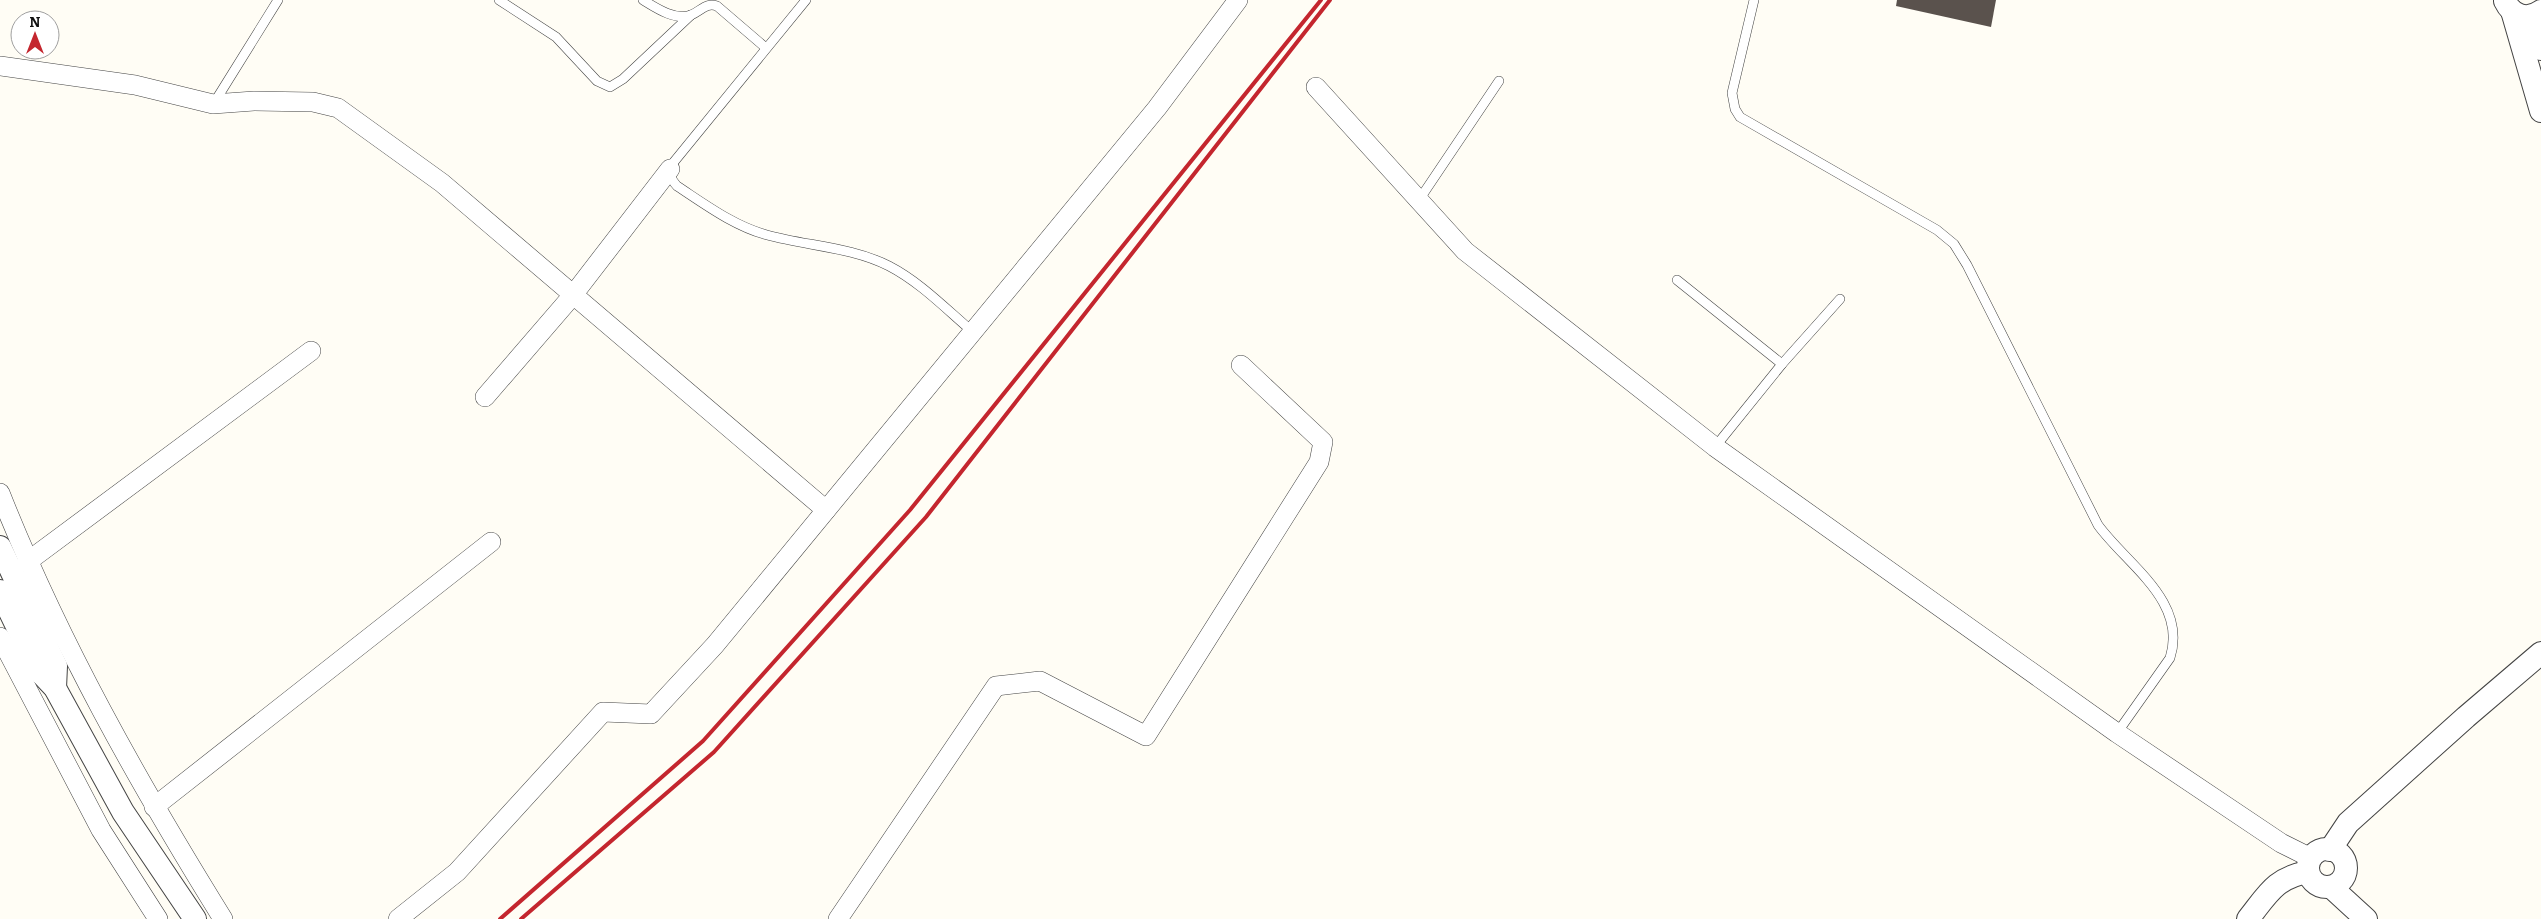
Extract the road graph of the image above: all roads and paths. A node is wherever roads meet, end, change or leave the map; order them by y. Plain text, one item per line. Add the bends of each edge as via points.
1 (278, 0) edge
2 (499, 0) edge
3 (643, 0) edge
4 (806, 0) edge
5 (1238, 0) edge
6 (1754, 0) edge
7 (709, 2) edge
8 (2522, 9) edge
9 (691, 15) junction
10 (766, 48) junction
11 (2541, 48) edge
12 (0, 66) edge
13 (1499, 81) dead end
14 (1316, 87) dead end
15 (213, 104) junction
16 (2541, 112) edge
17 (670, 169) junction
18 (1419, 200) junction
19 (1677, 280) dead end
20 (573, 295) junction
21 (1840, 299) dead end
22 (973, 332) junction
23 (311, 351) dead end
24 (1782, 364) junction
25 (1241, 365) dead end
26 (485, 397) dead end
27 (1715, 447) junction
28 (0, 493) edge
29 (826, 510) junction
30 (491, 542) dead end
31 (0, 547) edge
32 (28, 562) junction
33 (0, 591) edge
34 (0, 637) edge
35 (2541, 653) edge
36 (55, 688) junction
37 (2117, 733) junction
38 (154, 807) junction
39 (2316, 860) junction
40 (2338, 879) junction
41 (2362, 916) edge
42 (158, 919) edge
43 (195, 919) edge
44 (223, 919) edge
45 (398, 919) edge
46 (838, 919) edge
47 (2248, 919) edge

1 - 15 lane
2 - 9 lane via 556,37 597,82 610,86 624,79
3 - 9 lane via 671,14
4 - 10 lane
5 - 22 street via 1157,108
6 - 37 lane via 1732,93 1740,117 1937,230 1954,244 2098,524 2169,610 2174,644 2170,658
7 - 9 lane
7 - 10 lane
8 - 11 street
8 - 16 street
10 - 17 lane
12 - 15 street via 135,85
13 - 18 lane
14 - 18 street
15 - 20 street via 313,102 338,108 442,183
17 - 20 street
17 - 22 lane via 671,179 677,186 748,228 870,258 889,266 924,290
18 - 27 street via 1466,251
19 - 24 lane
20 - 26 street
20 - 29 street
21 - 24 lane
22 - 29 street
23 - 32 street
24 - 27 lane
25 - 46 street via 1323,442 1319,462 1146,736 1040,681 996,686
27 - 37 street
28 - 32 street
29 - 45 street via 715,645 651,714 603,712 457,872
30 - 38 street
31 - 36 street via 56,666
32 - 38 street via 65,641
33 - 36 street via 38,670
34 - 42 street via 102,830
35 - 39 street via 2348,823
36 - 43 street via 123,812
37 - 39 street via 2281,844
38 - 44 street
39 - 40 street via 2317,884
39 - 40 street via 2342,858
39 - 47 street via 2281,881
40 - 41 street

